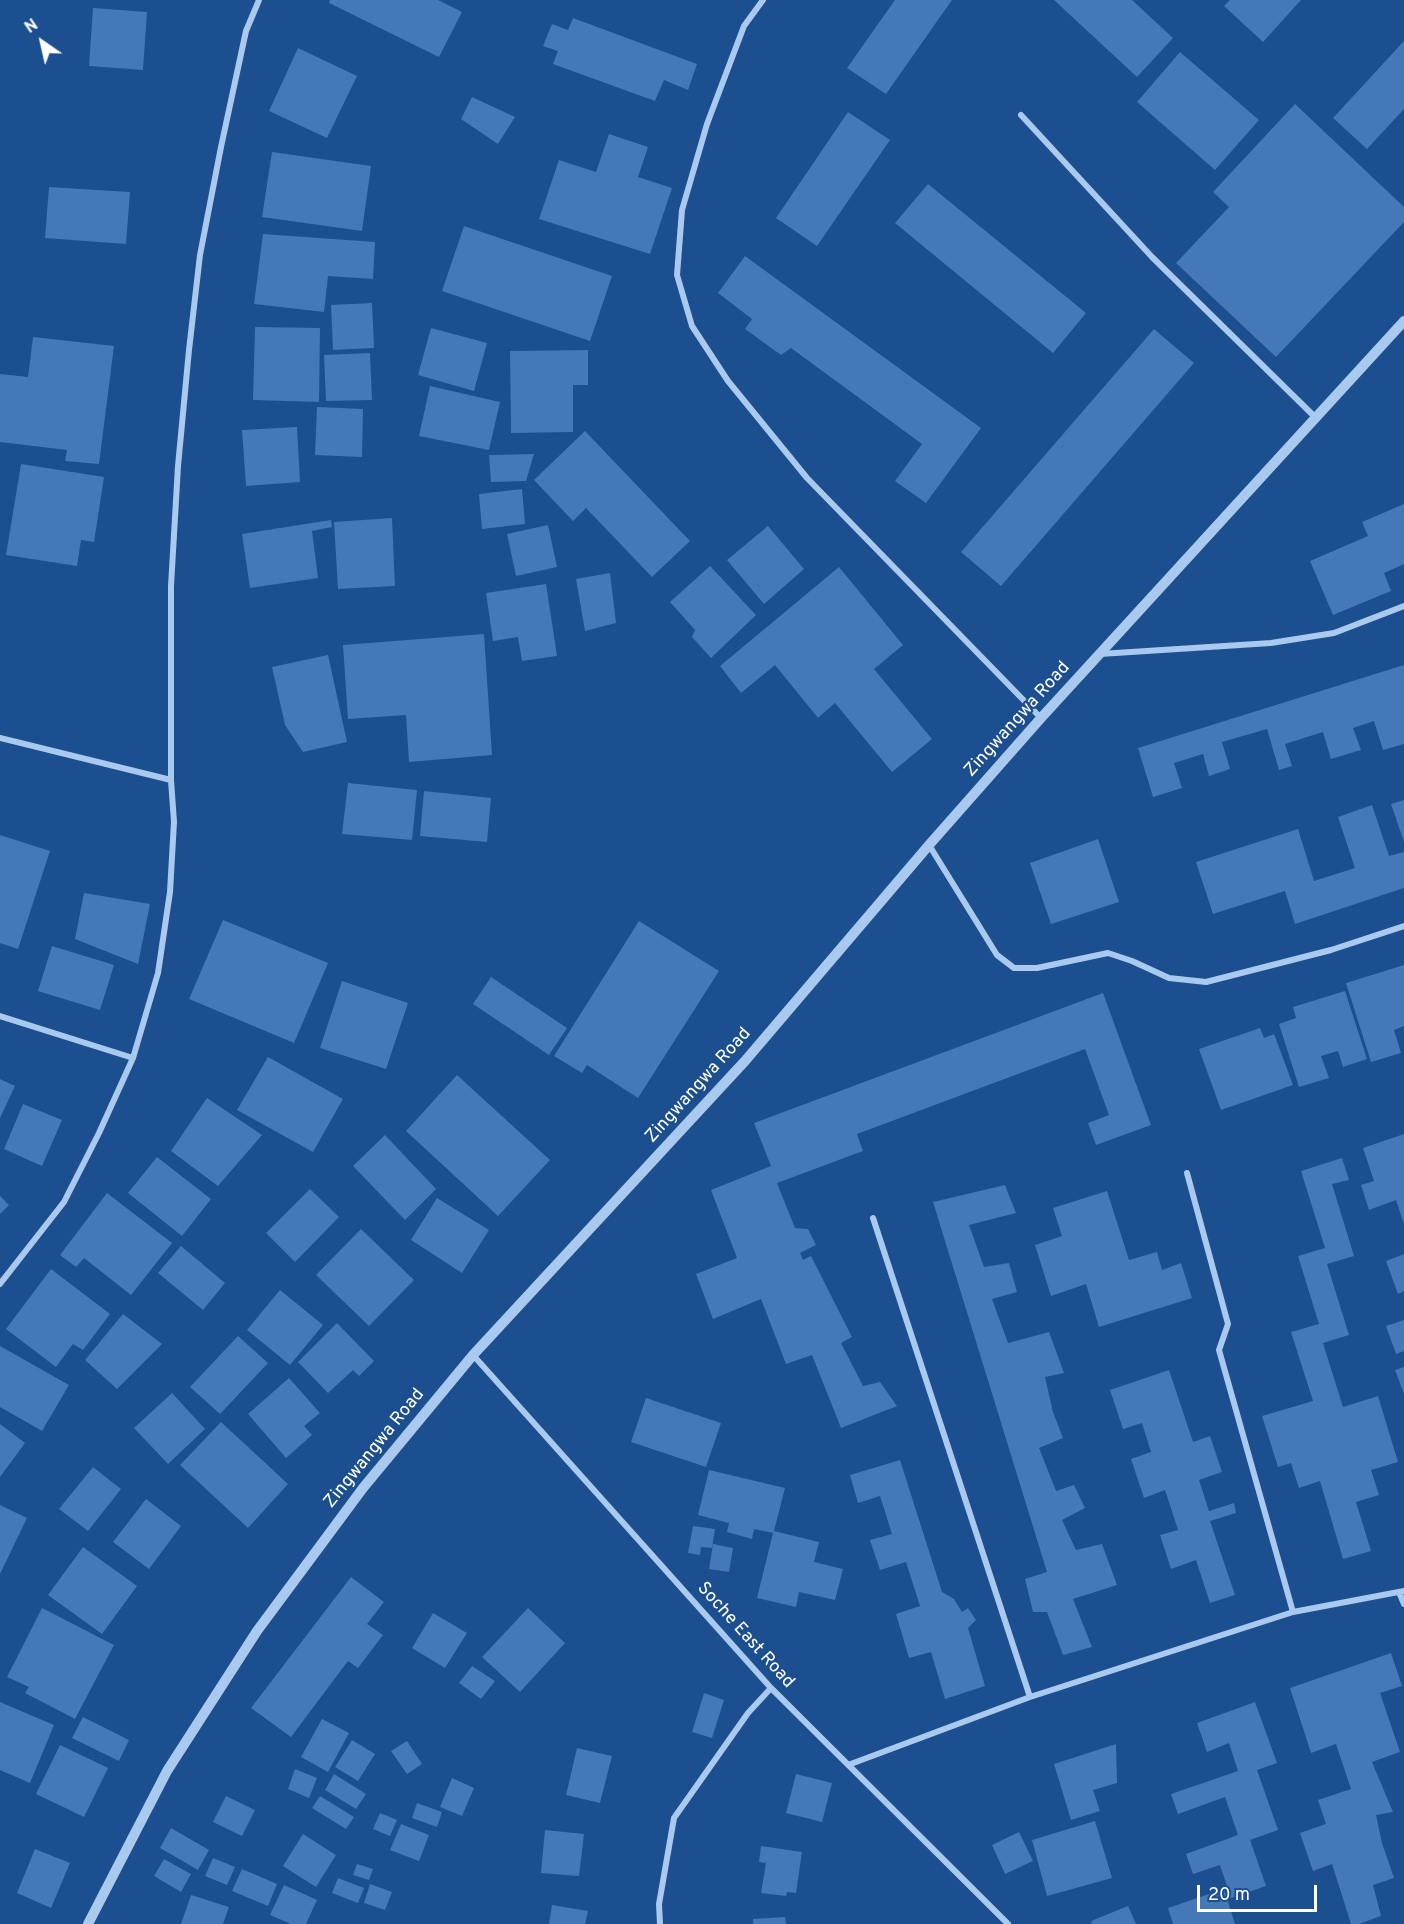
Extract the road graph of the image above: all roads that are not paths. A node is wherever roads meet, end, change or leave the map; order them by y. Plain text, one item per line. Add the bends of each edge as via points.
1 (259, 0) edge
2 (763, 0) edge
3 (1022, 115) dead end
4 (1404, 321) edge
5 (1315, 417) junction
6 (1404, 606) edge
7 (1099, 654) junction
8 (1041, 718) junction
9 (0, 738) edge
10 (171, 780) junction
11 (929, 845) junction
12 (1404, 926) edge
13 (0, 1016) edge
14 (133, 1058) junction
15 (1187, 1173) dead end
16 (873, 1218) dead end
17 (0, 1284) edge
18 (473, 1355) junction
19 (1402, 1592) edge
20 (1404, 1604) edge
21 (1293, 1612) junction
22 (771, 1688) junction
23 (1030, 1697) junction
24 (848, 1765) junction
25 (88, 1924) edge
26 (660, 1924) edge
27 (1008, 1924) edge

1 - 10 street via 246,31 221,147 200,255 189,350 171,586
2 - 8 street via 744,26 707,124 682,210 677,274 692,326 728,381 807,478
3 - 5 street via 1152,256
4 - 5 street, Zingwangwa Road
5 - 7 street, Zingwangwa Road
6 - 7 street via 1334,633 1226,646
7 - 8 street, Zingwangwa Road
8 - 11 street, Zingwangwa Road
9 - 10 street
10 - 14 street via 174,822 170,892 158,973
11 - 12 street via 997,955 1014,968 1037,968 1108,953 1169,978 1206,982 1331,950
11 - 18 street, Zingwangwa Road via 745,1061
13 - 14 street
14 - 17 street via 64,1202
15 - 21 street via 1228,1324 1219,1350
16 - 23 street
18 - 22 street, Soche East Road
18 - 25 street, Zingwangwa Road via 363,1488 257,1631 167,1771
19 - 20 street
19 - 21 street
21 - 23 street
22 - 24 street, Soche East Road
22 - 26 street via 748,1713 674,1818 659,1904
23 - 24 street
24 - 27 street, Soche East Road

